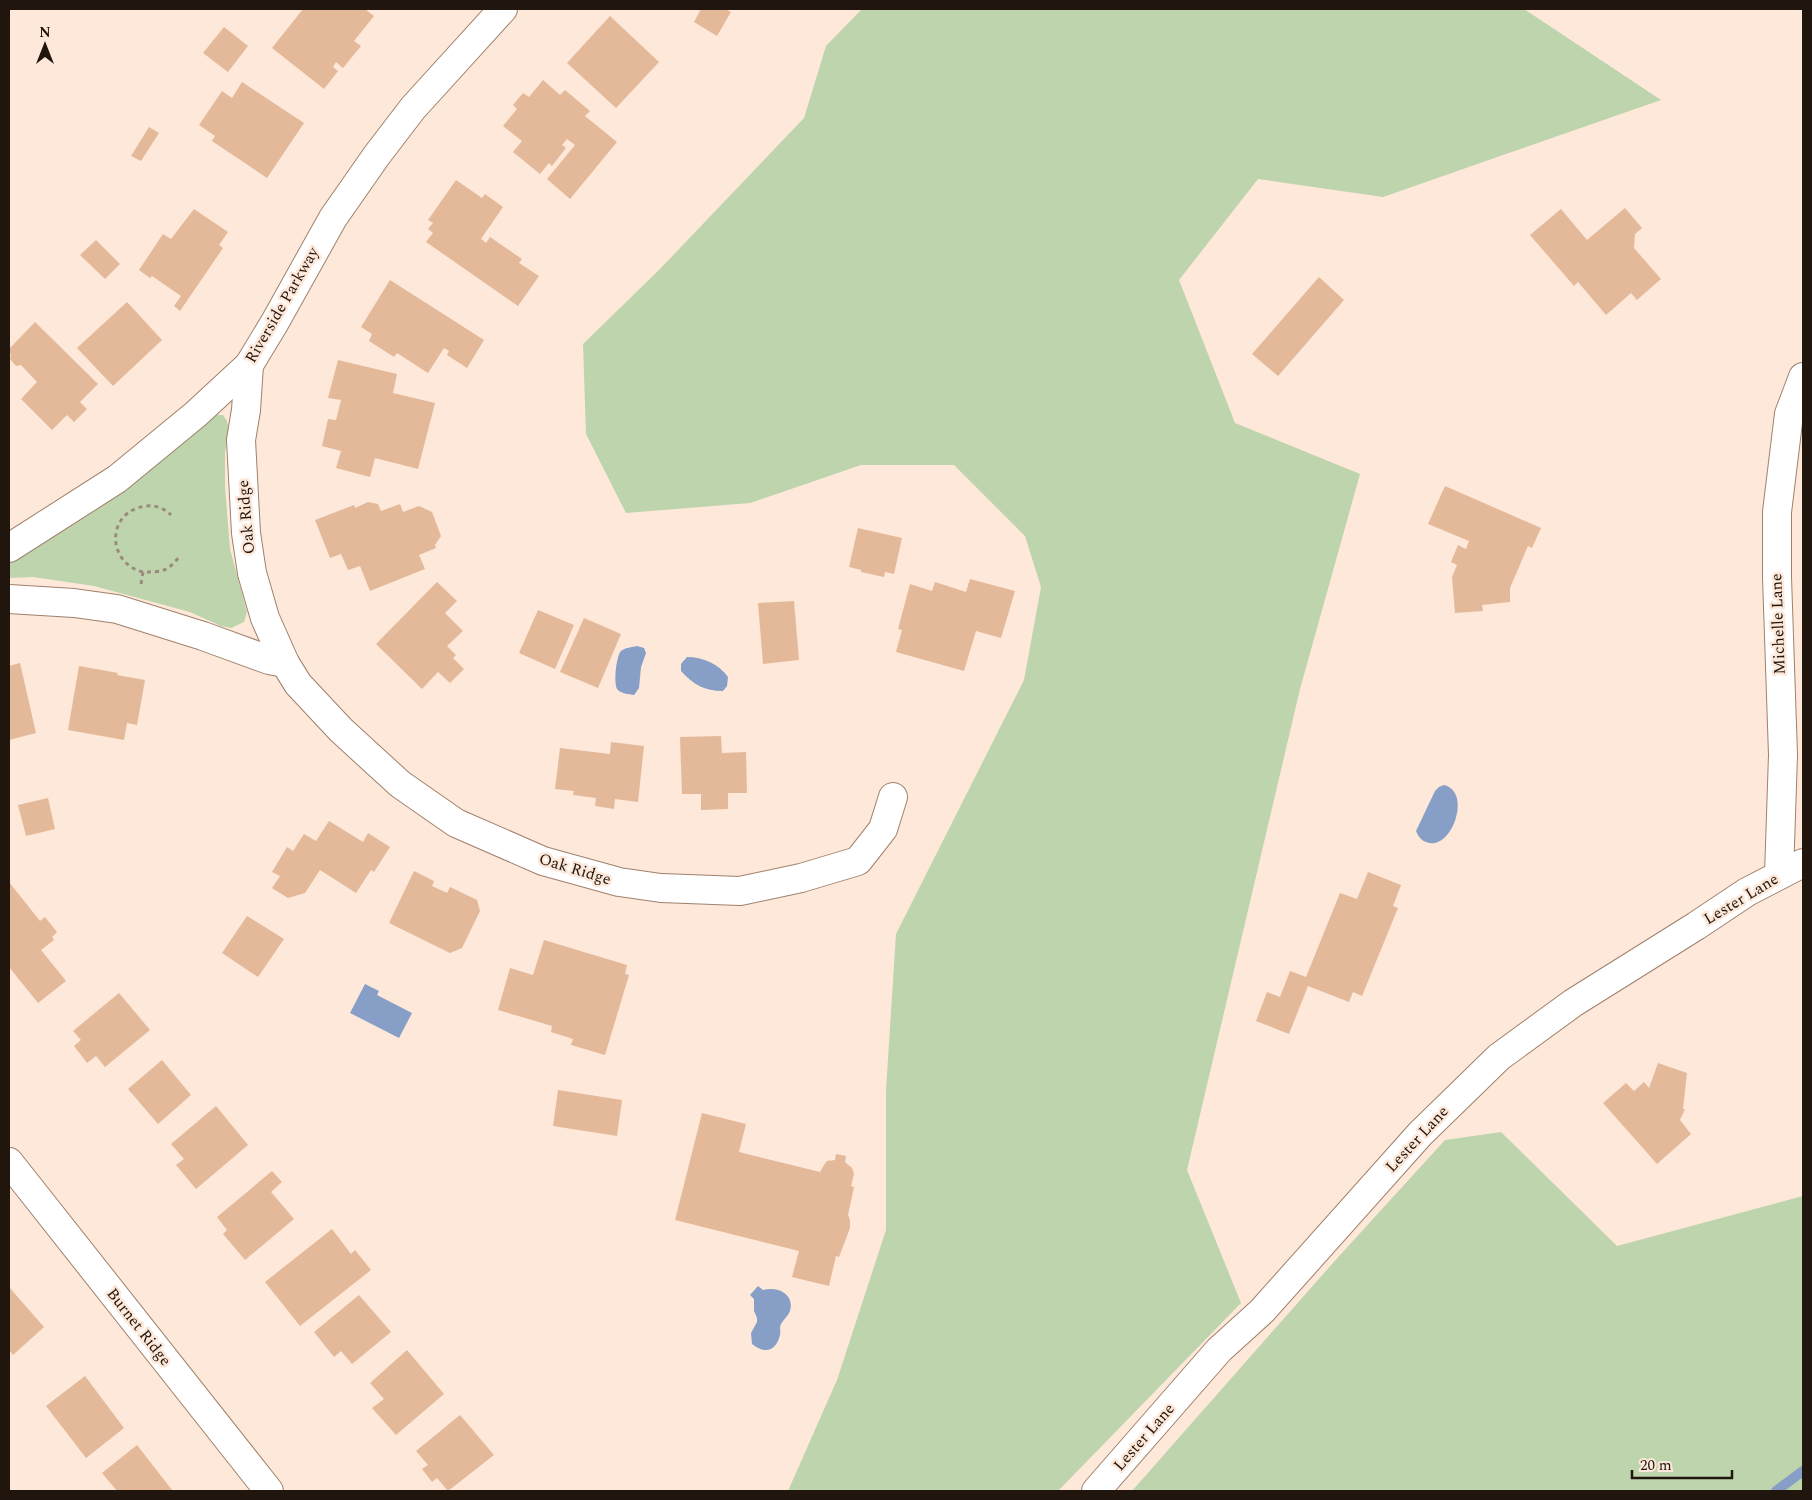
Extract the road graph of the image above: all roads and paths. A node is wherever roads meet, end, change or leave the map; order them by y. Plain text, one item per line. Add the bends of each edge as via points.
1 (503, 9) edge
2 (249, 366) junction
3 (1803, 377) edge
4 (171, 515) dead end
5 (9, 548) edge
6 (179, 557) dead end
7 (143, 572) junction
8 (9, 599) edge
9 (135, 614) junction
10 (285, 663) junction
11 (892, 796) dead end
12 (1803, 863) edge
13 (1779, 875) junction
14 (9, 1162) edge
15 (269, 1491) edge
16 (1096, 1491) edge

1 - 2 street, Riverside Parkway via 413,108 377,155 333,218
2 - 5 street, Riverside Parkway via 117,479
2 - 10 street, Oak Ridge via 241,440 246,533 252,573
3 - 13 street, Michelle Lane via 1789,414 1777,512 1783,755
4 - 7 path via 165,509 144,506 127,513 119,521 115,535 117,550 134,570
6 - 7 path via 170,568
7 - 9 path
8 - 9 street via 74,603
9 - 10 street
10 - 11 street, Oak Ridge via 298,684 341,730 400,784 456,822 543,861 619,882 660,888 740,891 830,871 858,861 884,829
12 - 13 street, Lester Lane
13 - 16 street, Lester Lane via 1573,1003 1499,1057 1420,1134 1262,1311 1219,1350
14 - 15 street, Burnet Ridge

